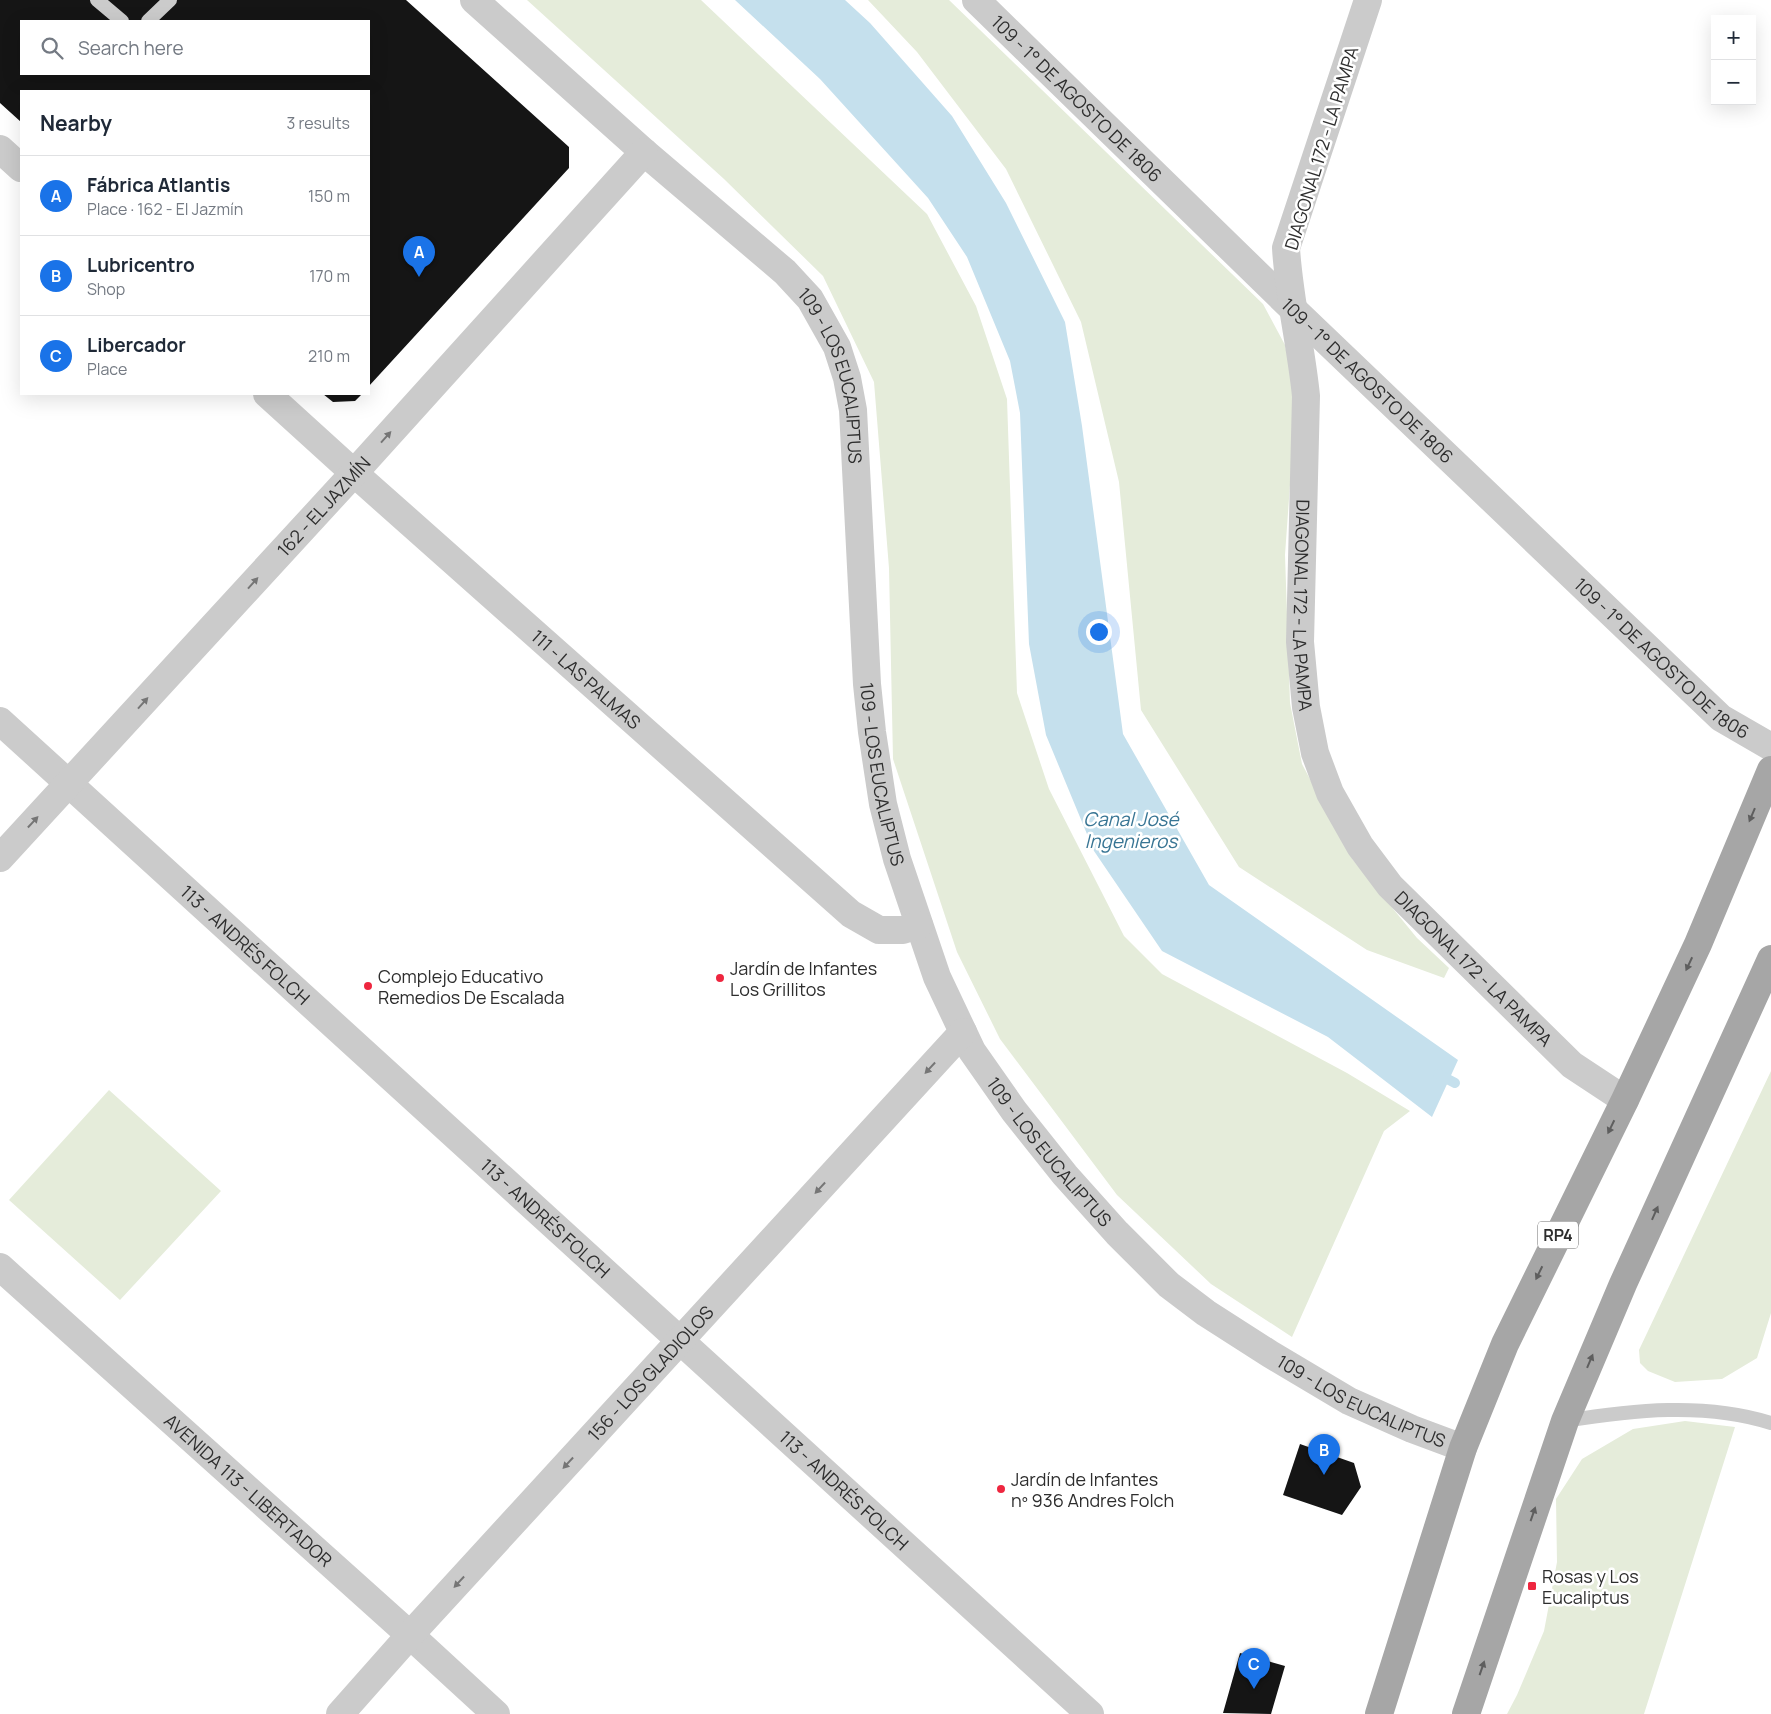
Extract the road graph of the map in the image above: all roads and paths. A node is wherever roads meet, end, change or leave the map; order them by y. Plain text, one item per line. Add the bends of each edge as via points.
1 (97, 0) edge
2 (170, 0) edge
3 (474, 0) edge
4 (976, 0) edge
5 (1368, 0) edge
6 (121, 20) edge
7 (149, 20) edge
8 (0, 148) edge
9 (644, 152) junction
10 (20, 167) edge
11 (1294, 310) junction
12 (268, 395) edge
13 (354, 473) junction
14 (0, 721) edge
15 (1771, 747) edge
16 (1771, 770) edge
17 (69, 784) junction
18 (0, 858) edge
19 (919, 925) junction
20 (1771, 959) edge
21 (963, 1032) junction
22 (1624, 1100) junction
23 (0, 1267) edge
24 (680, 1341) junction
25 (1564, 1421) junction
26 (1771, 1423) edge
27 (1462, 1448) junction
28 (410, 1635) junction
29 (340, 1714) edge
30 (496, 1714) edge
31 (1090, 1714) edge
32 (1379, 1714) edge
33 (1466, 1714) edge

1 - 6 lane
2 - 7 lane
3 - 9 street, 109 - LOS EUCALIPTUS
4 - 11 street, 109 - 1° DE AGOSTO DE 1806
5 - 11 street, DIAGONAL 172 - LA PAMPA via 1286,248
8 - 10 street
13 -> 9 street, 162 - EL JAZMÍN
9 - 19 street, 109 - LOS EUCALIPTUS via 785,272 810,299 836,347 847,378 853,410 872,732 883,804 897,860
11 - 15 street, 109 - 1° DE AGOSTO DE 1806 via 1722,718
11 - 22 street, DIAGONAL 172 - LA PAMPA via 1306,396 1300,642 1306,707 1315,754 1330,792 1360,846 1390,886 1572,1065
12 - 13 street, 111 - LAS PALMAS
17 -> 13 street, 162 - EL JAZMÍN
13 - 19 street, 111 - LAS PALMAS via 851,914 879,930 904,930
14 - 17 street, 113 - ANDRÉS FOLCH
16 -> 22 main road, RP4 via 1698,944
18 -> 17 street, 162 - EL JAZMÍN
17 - 24 street, 113 - ANDRÉS FOLCH
19 - 21 street, 109 - LOS EUCALIPTUS via 937,977
25 -> 20 main road via 1627,1274
21 -> 24 street, 156 - LOS GLADIOLOS
21 - 27 street, 109 - LOS EUCALIPTUS via 972,1051 1014,1110 1065,1175 1169,1285 1270,1354 1349,1401
22 -> 27 main road, RP4 via 1504,1344
23 - 28 street, AVENIDA 113 - LIBERTADOR
24 -> 28 street, 156 - LOS GLADIOLOS
24 - 31 street, 113 - ANDRÉS FOLCH
25 - 26 lane via 1622,1412 1681,1410 1739,1415
33 -> 25 main road
27 - 32 main road, RP4
28 - 29 street, 156 - LOS GLADIOLOS
28 - 30 street, AVENIDA 113 - LIBERTADOR

